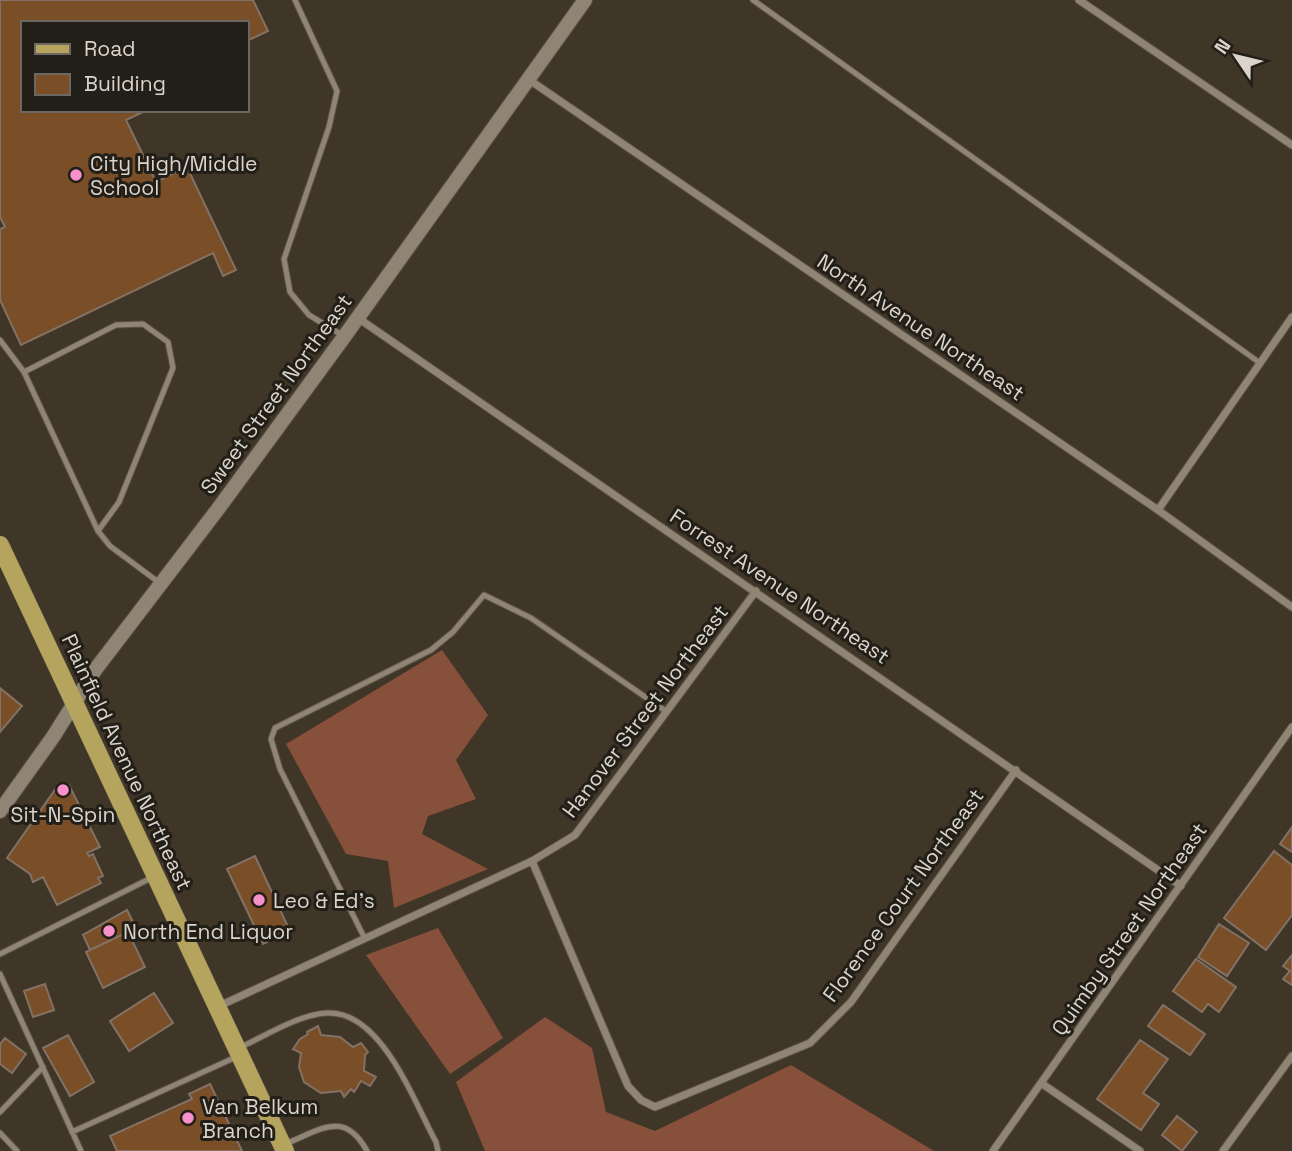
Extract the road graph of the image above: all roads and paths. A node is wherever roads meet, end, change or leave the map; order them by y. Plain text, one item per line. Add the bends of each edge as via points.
1 (295, 0) edge
2 (584, 0) edge
3 (753, 0) edge
4 (1079, 0) edge
5 (528, 79) junction
6 (1292, 145) edge
7 (1292, 317) edge
8 (358, 318) junction
9 (344, 337) junction
10 (0, 340) edge
11 (1260, 363) junction
12 (24, 372) junction
13 (1158, 510) junction
14 (98, 531) junction
15 (2, 553) edge
16 (161, 584) junction
17 (756, 591) junction
18 (1292, 607) edge
19 (75, 702) junction
20 (667, 712) junction
21 (1292, 727) edge
22 (1016, 770) junction
23 (0, 811) edge
24 (532, 861) junction
25 (155, 876) junction
26 (1181, 886) junction
27 (365, 939) junction
28 (0, 954) edge
29 (0, 974) edge
30 (216, 1008) junction
31 (238, 1052) junction
32 (1292, 1056) edge
33 (43, 1067) junction
34 (1041, 1083) junction
35 (0, 1112) edge
36 (72, 1132) junction
37 (0, 1133) edge
38 (284, 1148) edge
39 (17, 1151) edge
40 (81, 1151) edge
41 (367, 1151) edge
42 (438, 1151) edge
43 (993, 1151) edge
44 (1140, 1151) edge
45 (1223, 1151) edge

1 - 9 lane via 337,91 329,128 284,259 289,292 309,315
2 - 5 street, Sweet Street Northeast
3 - 11 lane
4 - 6 street
5 - 8 street, Sweet Street Northeast
5 - 13 street, North Avenue Northeast
7 - 11 street
8 - 9 street, Sweet Street Northeast
8 - 17 street, Forrest Avenue Northeast
9 - 16 street, Sweet Street Northeast
10 - 12 lane
11 - 13 street
12 - 14 lane
12 - 14 lane via 116,325 143,324 168,341 173,368 119,502
13 - 18 street, North Avenue Northeast
14 - 16 lane via 110,546
15 - 19 main road, Plainfield Avenue Northeast
16 - 19 street, Sweet Street Northeast
17 - 20 street, Hanover Street Northeast
17 - 22 street, Forrest Avenue Northeast
19 - 23 street, Sweet Street Northeast
19 - 25 main road, Plainfield Avenue Northeast
20 - 24 street, Hanover Street Northeast via 575,835
20 - 27 lane via 531,618 484,595 431,650 275,728 271,739 280,769
21 - 26 street, Quimby Street Northeast
22 - 24 street, Florence Court Northeast via 851,1002 810,1043 655,1107 628,1086
22 - 26 street, Forrest Avenue Northeast
24 - 27 street, Hanover Street Northeast
25 - 28 lane
25 - 30 main road, Plainfield Avenue Northeast
26 - 34 street, Quimby Street Northeast
27 - 30 street, Hanover Street Northeast
29 - 33 lane
30 - 31 main road, Plainfield Avenue Northeast
31 - 36 lane
31 - 38 main road, Plainfield Avenue Northeast
31 - 42 lane via 310,1016 340,1014 356,1019 372,1030 384,1047
32 - 45 street
33 - 35 lane
33 - 36 lane
34 - 43 street, Quimby Street Northeast
34 - 44 street
36 - 40 lane
37 - 39 lane
38 - 41 lane via 336,1125 359,1136

